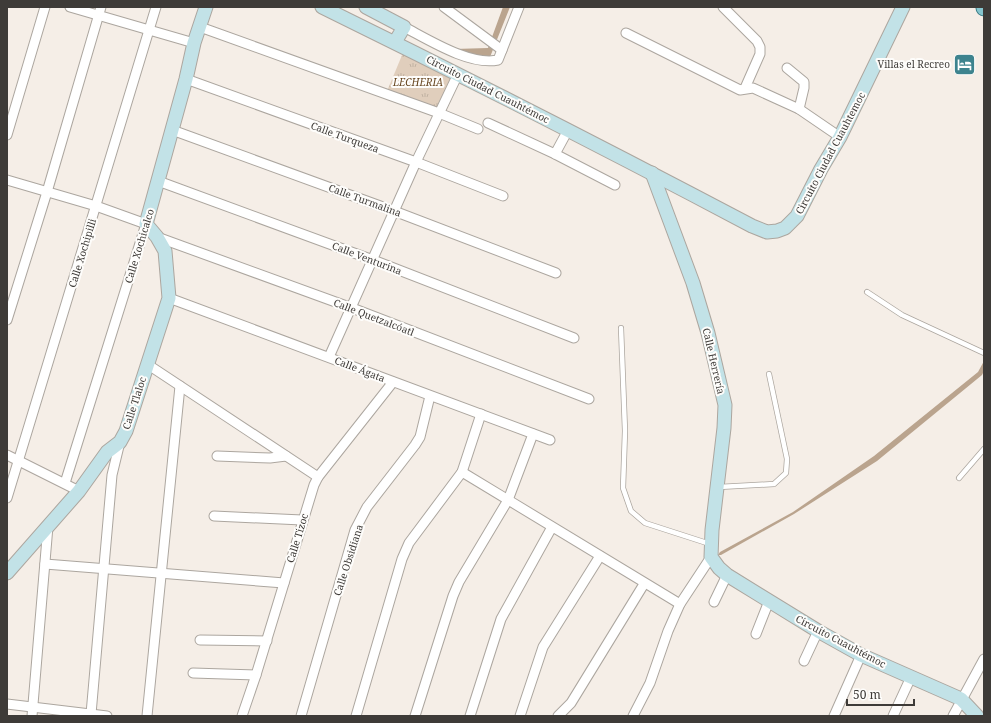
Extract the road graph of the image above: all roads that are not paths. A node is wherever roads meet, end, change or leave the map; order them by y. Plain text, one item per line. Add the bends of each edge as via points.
1 (45, 7) edge
2 (70, 7) edge
3 (156, 7) edge
4 (206, 7) edge
5 (322, 7) edge
6 (366, 7) edge
7 (444, 7) edge
8 (519, 7) edge
9 (723, 7) edge
10 (903, 7) edge
11 (100, 11) edge
12 (200, 27) junction
13 (404, 27) junction
14 (150, 30) junction
15 (626, 33) dead end
16 (395, 42) junction
17 (194, 43) junction
18 (496, 46) junction
19 (787, 68) dead end
20 (458, 74) junction
21 (186, 79) junction
22 (746, 88) junction
23 (800, 109) junction
24 (439, 113) junction
25 (488, 123) dead end
26 (478, 129) dead end
27 (172, 130) junction
28 (568, 130) junction
29 (7, 135) edge
30 (840, 137) junction
31 (555, 154) junction
32 (416, 162) junction
33 (652, 173) junction
34 (7, 180) edge
35 (158, 181) junction
36 (615, 185) dead end
37 (47, 192) junction
38 (504, 196) dead end
39 (96, 206) junction
40 (394, 211) junction
41 (146, 224) junction
42 (157, 237) junction
43 (373, 260) junction
44 (556, 273) dead end
45 (867, 292) dead end
46 (168, 298) junction
47 (352, 308) junction
48 (7, 320) edge
49 (621, 328) dead end
50 (574, 338) dead end
51 (984, 353) edge
52 (329, 357) junction
53 (147, 364) junction
54 (769, 374) dead end
55 (393, 382) junction
56 (180, 386) junction
57 (430, 396) junction
58 (589, 399) dead end
59 (481, 414) junction
60 (533, 434) junction
61 (550, 440) dead end
62 (120, 442) junction
63 (984, 449) edge
64 (7, 455) edge
65 (217, 456) dead end
66 (286, 456) junction
67 (18, 460) junction
68 (96, 467) junction
69 (462, 472) junction
70 (112, 476) junction
71 (318, 477) junction
72 (958, 478) dead end
73 (65, 483) junction
74 (717, 488) junction
75 (79, 491) junction
76 (7, 498) edge
77 (508, 500) junction
78 (214, 516) dead end
79 (302, 520) junction
80 (48, 526) junction
81 (552, 527) junction
82 (712, 550) junction
83 (600, 556) junction
84 (45, 564) junction
85 (104, 569) junction
86 (7, 573) edge
87 (161, 574) junction
88 (727, 575) junction
89 (284, 583) junction
90 (644, 584) junction
91 (769, 601) junction
92 (714, 602) dead end
93 (680, 604) junction
94 (818, 631) junction
95 (756, 634) dead end
96 (200, 640) dead end
97 (267, 641) junction
98 (861, 654) junction
99 (984, 659) edge
100 (804, 660) dead end
101 (193, 673) dead end
102 (256, 675) junction
103 (911, 677) junction
104 (961, 699) junction
105 (7, 704) edge
106 (32, 712) edge
107 (91, 715) edge
108 (523, 715) edge
109 (107, 716) edge
110 (147, 716) edge
111 (242, 716) edge
112 (301, 716) edge
113 (356, 716) edge
114 (415, 716) edge
115 (470, 716) edge
116 (558, 716) edge
117 (633, 716) edge
118 (834, 716) edge
119 (893, 716) edge
120 (953, 716) edge
121 (977, 716) edge

1 - 29 street
2 - 11 street
3 - 14 street, Calle Xochipilli
4 - 12 main road, Calle Xochicalco
5 - 16 main road, Circuito Ciudad Cuauhtémoc
6 - 13 main road
7 - 18 street
8 - 18 street
9 - 22 street via 760,47 760,54
10 - 30 main road, Circuito Ciudad Cuauhtemoc
11 - 14 street
11 - 37 street
12 - 17 main road, Calle Xochicalco
12 - 24 street
13 - 16 main road
13 - 18 street via 458,54 490,61 498,60
14 - 17 street
14 - 39 street, Calle Xochipilli
15 - 22 street via 740,90
16 - 20 main road, Circuito Ciudad Cuauhtémoc
17 - 21 main road, Calle Xochicalco
19 - 23 street via 804,82
20 - 24 street
20 - 28 main road, Circuito Ciudad Cuauhtémoc
21 - 27 main road, Calle Xochicalco
21 - 32 street, Calle Turqueza
22 - 23 street via 753,88
23 - 30 street
24 - 26 street
24 - 32 street
25 - 31 street
27 - 35 main road, Calle Xochicalco
27 - 40 street, Calle Turmalina
28 - 31 street
28 - 33 main road, Circuito Ciudad Cuauhtémoc
30 - 33 main road, Circuito Ciudad Cuauhtemoc via 797,216 785,228 777,231 767,232 752,226
31 - 36 street
32 - 38 street, Calle Turqueza
32 - 40 street
33 - 74 main road, Calle Herrería via 693,283 708,333 724,405
34 - 37 street
35 - 41 main road, Calle Xochicalco
35 - 43 street, Calle Venturina
37 - 39 street
37 - 48 street
39 - 41 street
39 - 67 street, Calle Xochipilli
40 - 43 street
40 - 44 street, Calle Turmalina
41 - 42 main road, Calle Tlaloc
41 - 73 street, Calle Xochicalco
42 - 46 main road, Calle Tlaloc via 165,251
42 - 47 street, Calle Quetzalcóatl
43 - 47 street
43 - 50 street, Calle Venturina
45 - 51 lane via 902,315
46 - 52 street, Calle Ágata
46 - 53 main road, Calle Tlaloc
47 - 52 street
47 - 58 street, Calle Quetzalcóatl
49 - 82 lane via 625,431 624,488 631,511 645,523
52 - 55 street, Calle Ágata
53 - 56 street
53 - 62 main road, Calle Tlaloc via 126,431
54 - 74 lane via 787,459 786,473 774,484
55 - 57 street, Calle Ágata
55 - 71 street, Calle Tizoc
56 - 66 street
56 - 87 street
57 - 59 street, Calle Ágata
57 - 112 street, Calle Obsidiana via 420,437 367,507 355,530
59 - 60 street, Calle Ágata
59 - 69 street
60 - 61 street, Calle Ágata
60 - 77 street
62 - 68 main road, Calle Tlaloc via 107,452
62 - 70 street
63 - 72 lane
64 - 67 street
65 - 66 street
66 - 71 street
67 - 73 street
67 - 76 street, Calle Xochipilli
68 - 70 street
68 - 75 main road, Calle Tlaloc
69 - 77 street
69 - 113 street via 409,543 402,559
70 - 85 street
71 - 79 street, Calle Tizoc
73 - 75 street
74 - 82 main road, Calle Herrería
75 - 80 main road, Calle Tlaloc
77 - 81 street
77 - 114 street via 452,596
78 - 79 street
79 - 89 street, Calle Tizoc
80 - 84 street
80 - 86 main road, Calle Tlaloc
81 - 83 street
81 - 115 street via 501,619
82 - 88 main road, Circuito Cuauhtémoc via 719,568
82 - 93 street
83 - 90 street
83 - 108 street via 543,647
84 - 85 street
84 - 106 street
85 - 87 street
85 - 107 street
87 - 89 street
87 - 110 street
88 - 91 main road, Circuito Cuauhtémoc
88 - 92 street
89 - 97 street, Calle Tizoc
90 - 93 street
90 - 116 street via 571,703
91 - 94 main road, Circuito Cuauhtémoc
91 - 95 street
93 - 117 street via 650,683
94 - 98 main road, Circuito Cuauhtémoc
94 - 100 street
96 - 97 street
97 - 102 street, Calle Tizoc
98 - 103 main road, Circuito Cuauhtémoc
98 - 118 street
99 - 104 street
101 - 102 street
102 - 111 street, Calle Tizoc
103 - 104 main road, Circuito Cuauhtémoc
103 - 119 street
104 - 120 street
104 - 121 main road, Circuito Cuauhtémoc
105 - 106 street
106 - 107 street
107 - 109 street

